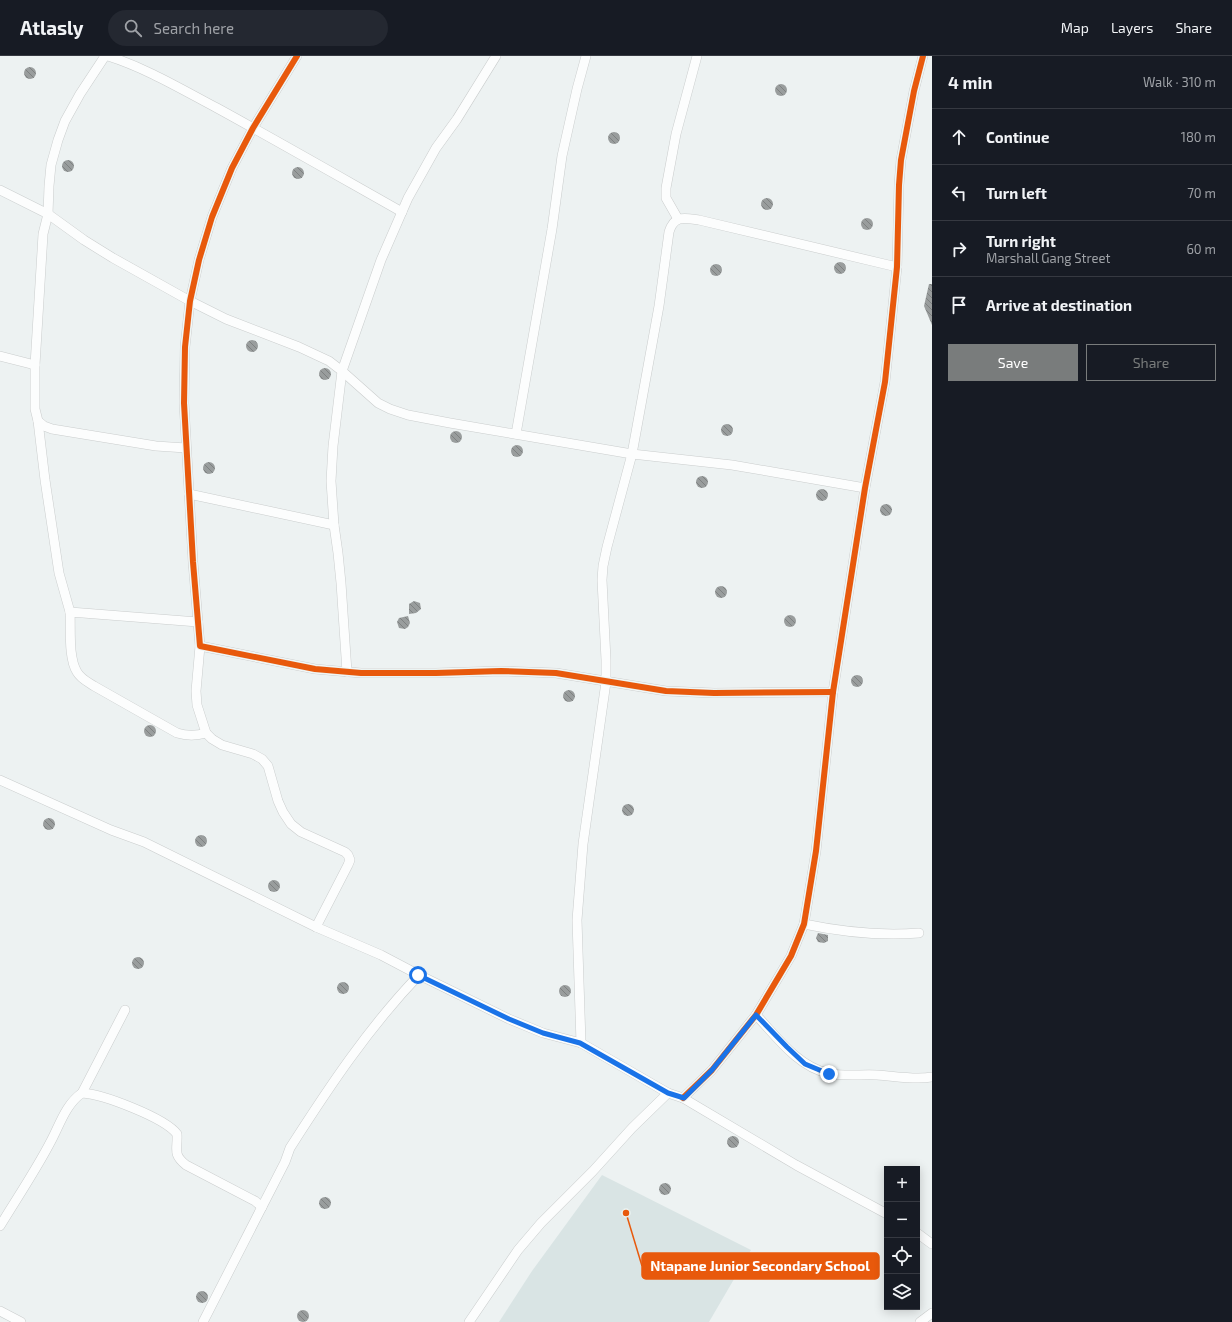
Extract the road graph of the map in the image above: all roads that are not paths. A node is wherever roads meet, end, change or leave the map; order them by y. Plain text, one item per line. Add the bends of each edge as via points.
1 (106, 56) edge
2 (297, 56) edge
3 (496, 56) edge
4 (586, 56) edge
5 (697, 56) edge
6 (923, 56) edge
7 (253, 128) junction
8 (0, 190) edge
9 (402, 212) junction
10 (48, 214) junction
11 (678, 219) junction
12 (897, 267) junction
13 (190, 301) junction
14 (0, 356) edge
15 (35, 365) junction
16 (342, 371) junction
17 (38, 420) junction
18 (516, 434) junction
19 (186, 448) junction
20 (632, 454) junction
21 (865, 488) junction
22 (189, 494) junction
23 (334, 525) junction
24 (70, 612) junction
25 (198, 622) junction
26 (200, 646) junction
27 (347, 672) junction
28 (606, 682) junction
29 (833, 692) junction
30 (206, 733) junction
31 (0, 780) edge
32 (804, 924) junction
33 (316, 926) junction
34 (919, 933) dead end
35 (418, 975) junction
36 (125, 1010) dead end
37 (756, 1015) junction
38 (580, 1043) junction
39 (932, 1077) edge
40 (82, 1092) junction
41 (668, 1093) junction
42 (684, 1098) junction
43 (262, 1208) junction
44 (884, 1212) edge
45 (0, 1226) edge
46 (920, 1235) edge
47 (932, 1244) edge
48 (0, 1311) edge
49 (932, 1312) edge
50 (21, 1322) edge
51 (203, 1322) edge
52 (469, 1322) edge
53 (920, 1322) edge

1 - 7 street via 140,67
1 - 10 street via 80,94 62,127 51,165
2 - 7 street
3 - 9 street via 436,148
4 - 18 street via 576,89 562,156 552,229
5 - 11 street via 676,134 666,188 666,198
6 - 12 street via 901,160
7 - 9 street
7 - 13 street via 232,168 212,217
8 - 10 street
9 - 16 street
10 - 13 street via 113,258
10 - 15 street via 43,234
11 - 12 street via 687,218 720,224
11 - 20 street via 672,224 669,232 660,306
12 - 21 street via 886,382
13 - 16 street via 226,319 315,354
13 - 19 street via 184,404
14 - 15 street
15 - 17 street via 35,409
16 - 18 street via 378,403 390,409 408,415
16 - 23 street via 332,460
17 - 19 street via 44,426 63,432
17 - 24 street via 59,573
18 - 20 street
19 - 22 street
20 - 21 street via 732,465
20 - 28 street via 603,566
21 - 29 street
22 - 23 street
22 - 25 street
23 - 27 street
24 - 25 street
24 - 30 street via 71,651 74,666 80,676 177,733 191,736
25 - 26 street
26 - 27 street via 315,669
26 - 30 street via 196,691 197,705
27 - 28 street via 402,674 501,671 556,674
28 - 29 street via 666,691
28 - 38 street via 583,844 577,920
29 - 32 street via 816,851
30 - 33 street via 222,745 262,759 268,766 278,801 291,824 301,832 348,855 348,865
31 - 33 street via 111,830 144,842
32 - 34 street via 861,933
32 - 37 street via 791,956
33 - 35 street via 381,955
35 - 38 street via 509,1019 543,1033
35 - 43 street via 362,1042 302,1129 290,1148
36 - 40 street
37 - 39 street via 805,1064 817,1070 829,1074
37 - 42 street via 712,1070
38 - 41 street
40 - 43 street via 132,1108 170,1127 177,1134 176,1149 180,1161 255,1201
40 - 45 street via 71,1103
41 - 42 street
41 - 52 street via 541,1223 518,1250
42 - 44 street via 796,1165
43 - 51 street
46 - 47 street
48 - 50 street
49 - 53 street

